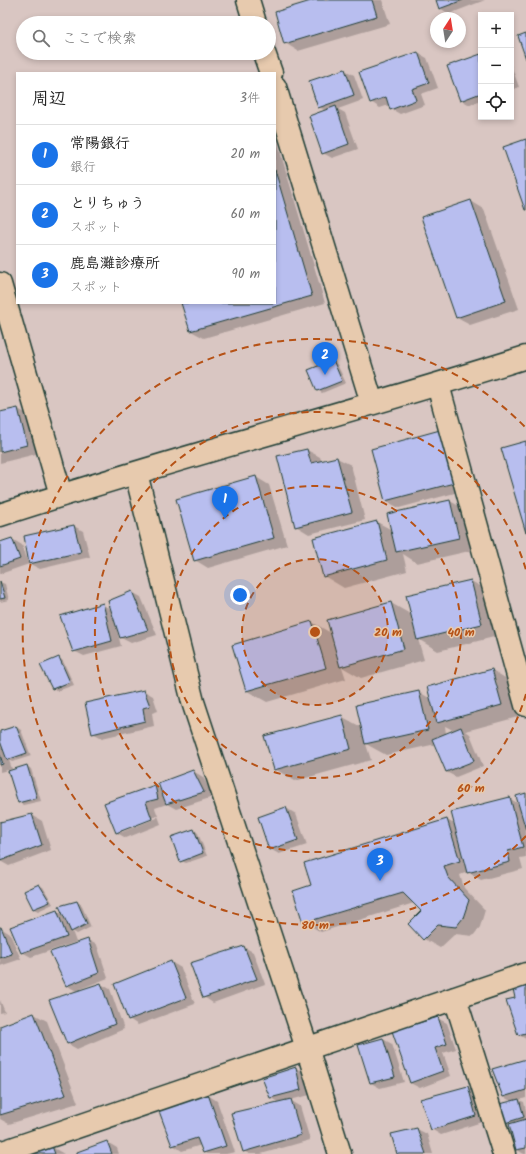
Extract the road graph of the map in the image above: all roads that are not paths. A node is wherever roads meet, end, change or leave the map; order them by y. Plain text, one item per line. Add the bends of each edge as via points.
1 (248, 0) edge
2 (253, 16) edge
3 (266, 60) edge
4 (271, 72) edge
5 (276, 90) edge
6 (0, 284) edge
7 (526, 357) edge
8 (438, 385) junction
9 (372, 403) junction
10 (136, 473) junction
11 (62, 495) junction
12 (0, 515) edge
13 (526, 705) edge
14 (526, 974) edge
15 (456, 998) junction
16 (307, 1048) junction
17 (0, 1153) edge
18 (340, 1154) edge
19 (504, 1154) edge

1 - 2 street
3 - 4 street
5 - 9 street
6 - 11 street
7 - 8 street
8 - 9 street
8 - 13 street
9 - 10 street
10 - 11 street
10 - 16 street via 193,702
11 - 12 street
14 - 15 street
15 - 16 street
15 - 19 street
16 - 17 street
16 - 18 street

